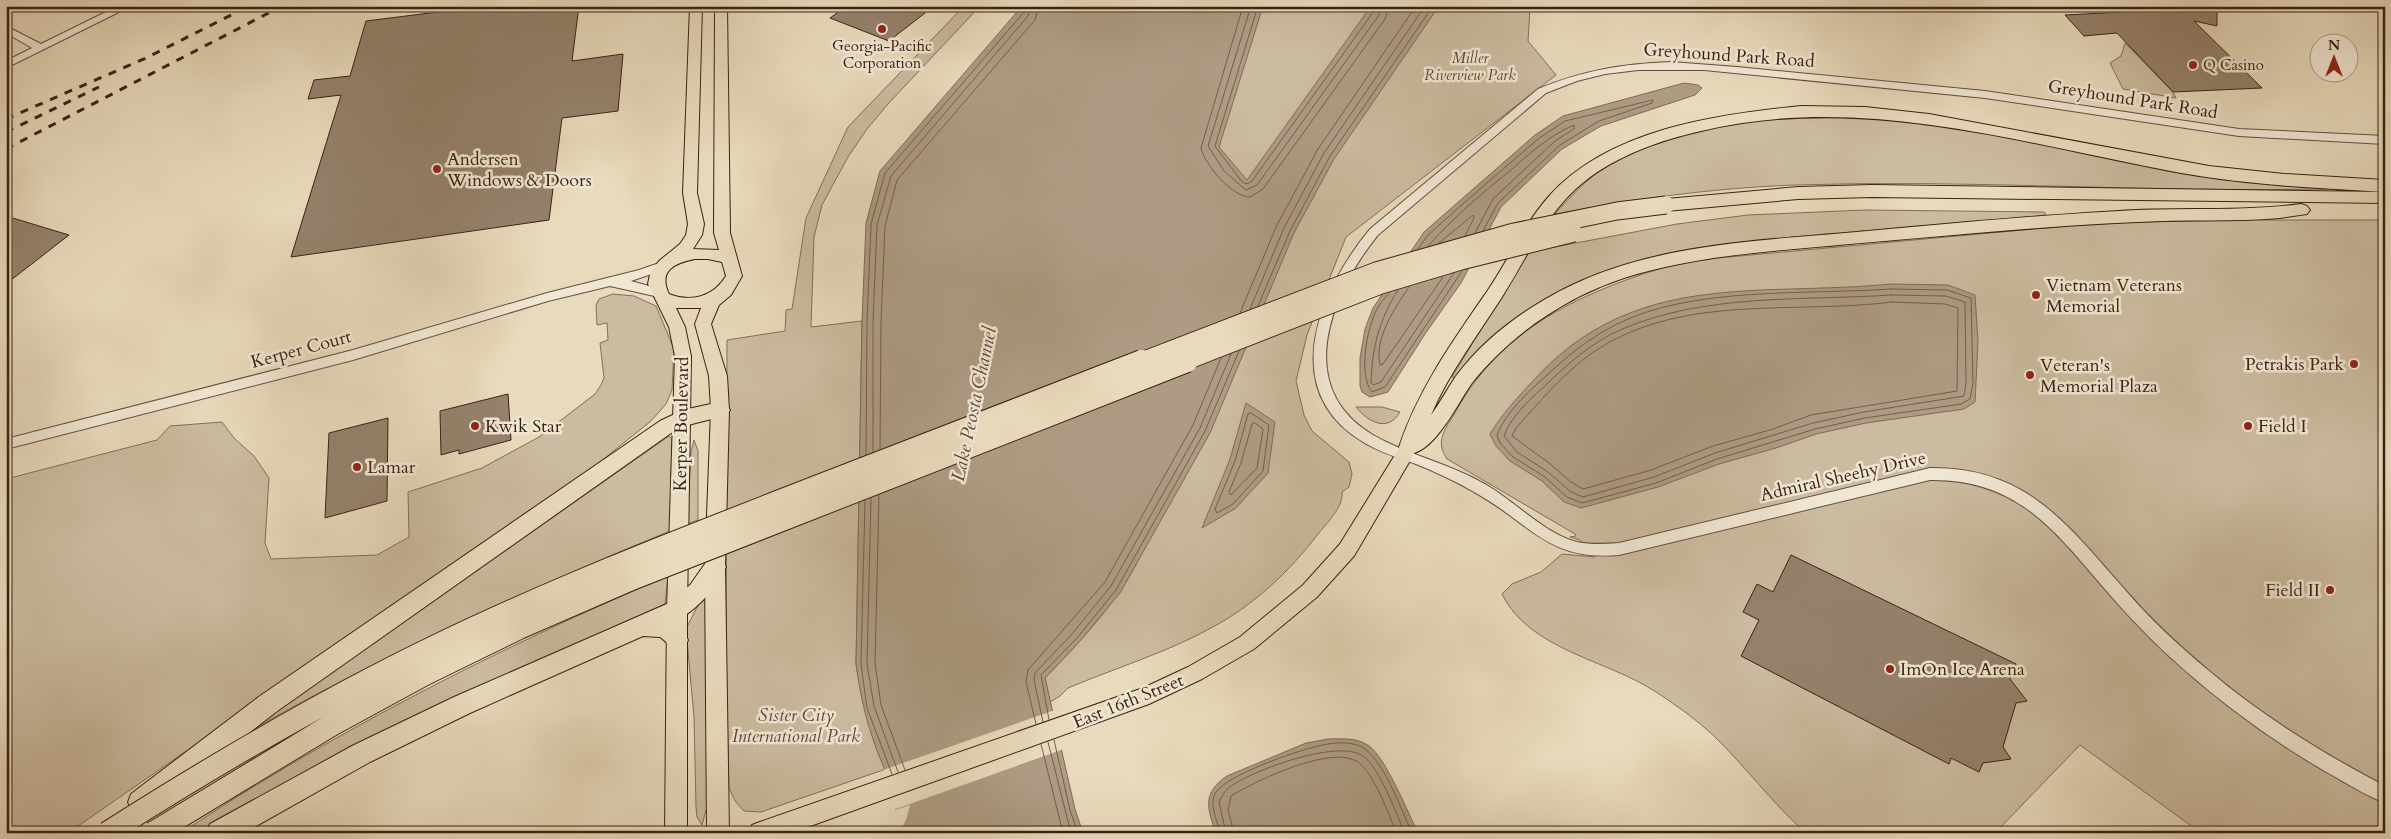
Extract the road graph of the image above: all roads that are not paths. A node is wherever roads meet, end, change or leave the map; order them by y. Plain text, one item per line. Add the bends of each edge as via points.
1 (126, 6) edge
2 (696, 6) edge
3 (721, 6) edge
4 (6, 29) edge
5 (40, 48) junction
6 (6, 65) edge
7 (2385, 140) edge
8 (2385, 186) edge
9 (2385, 198) edge
10 (1669, 210) junction
11 (2300, 210) junction
12 (2385, 211) edge
13 (729, 260) junction
14 (669, 263) junction
15 (604, 283) junction
16 (661, 295) junction
17 (719, 296) junction
18 (720, 410) junction
19 (682, 418) junction
20 (6, 444) edge
21 (1407, 451) junction
22 (716, 567) junction
23 (677, 610) junction
24 (640, 626) junction
25 (677, 640) junction
26 (2385, 795) edge
27 (99, 833) edge
28 (107, 833) edge
29 (153, 833) edge
30 (219, 833) edge
31 (676, 833) edge
32 (718, 833) edge
33 (760, 833) edge

1 - 5 street
2 - 14 main road via 690,193 696,224 686,248
3 - 13 main road, Kerper Boulevard via 722,233
4 - 5 street
5 - 6 street
7 - 21 street, Greyhound Park Road via 2220,130 1940,90 1697,67 1626,66 1570,78 1542,91 1374,232 1356,252 1334,296 1317,353 1322,385 1334,408 1355,429 1384,446
8 - 21 highway via 2239,176 1910,115 1789,111 1697,125 1617,155 1579,177 1551,207 1450,363 1416,422
9 - 10 highway via 1872,191 1798,193
10 - 11 highway via 1872,203
10 - 28 highway, bridge via 1617,211 1514,232 1376,271 637,556 546,595 346,693 240,750
10 - 29 highway, bridge via 1617,225 1518,246 1381,285 634,578 518,629 405,686 210,796
11 - 12 highway
11 - 21 highway via 2266,215 2086,219 1835,240 1702,252 1638,267 1575,291 1505,337 1465,379 1432,428
13 - 14 main road via 716,254 701,253
13 - 17 main road, Kerper Boulevard via 734,276
14 - 15 street, Kerper Court
14 - 16 main road via 657,279
15 - 16 street via 626,284
15 - 20 street, Kerper Court via 524,303 353,355
16 - 17 main road via 676,303 691,304
16 - 19 main road, Kerper Boulevard via 681,340 684,378
17 - 18 main road, Kerper Boulevard via 705,315 703,324 718,376
18 - 19 highway
18 - 22 main road, Kerper Boulevard
19 - 23 main road, Kerper Boulevard
19 - 27 highway via 268,704
21 - 26 street, Admiral Sheehy Drive via 1481,488 1515,509 1553,540 1592,551 1618,549 1917,476 1960,474 1991,482 2020,495 2051,518 2173,650 2240,706 2316,757
21 - 33 main road, East 16th Street via 1347,550 1310,591 1254,637 1196,673 1088,718
22 - 23 highway via 698,592
22 - 32 main road, Kerper Boulevard
23 - 24 highway
23 - 25 main road, Kerper Boulevard
24 - 25 highway via 663,627 672,631
24 - 30 highway via 361,754
25 - 31 main road, Kerper Boulevard

